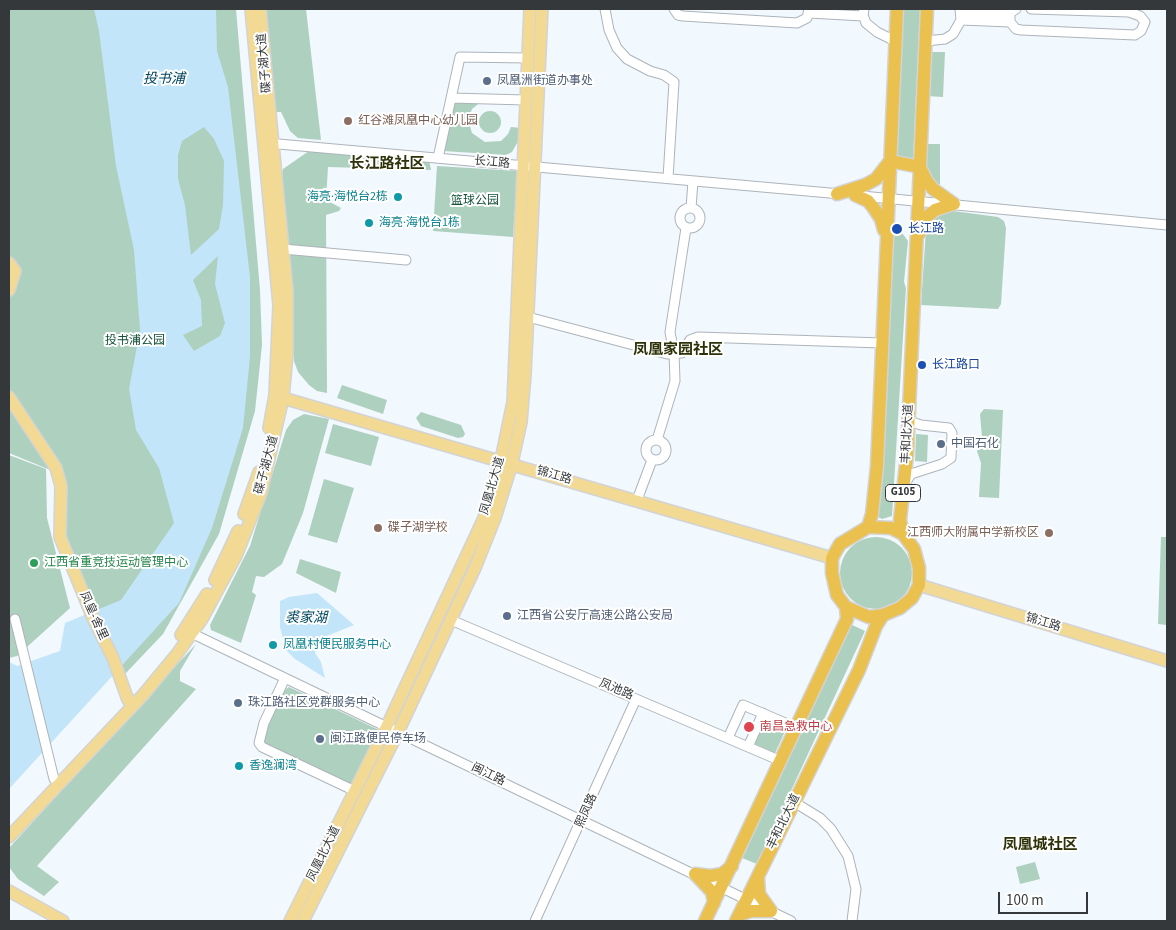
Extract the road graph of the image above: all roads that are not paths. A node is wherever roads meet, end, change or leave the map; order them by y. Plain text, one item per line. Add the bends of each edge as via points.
1 (251, 9) edge
2 (260, 9) edge
3 (530, 9) edge
4 (542, 9) edge
5 (604, 9) edge
6 (674, 9) edge
7 (897, 9) edge
8 (927, 9) edge
9 (1031, 9) edge
10 (810, 10) edge
11 (863, 12) edge
12 (961, 14) edge
13 (1012, 15) edge
14 (895, 41) junction
15 (926, 41) junction
16 (528, 58) junction
17 (451, 98) junction
18 (526, 100) junction
19 (268, 143) junction
20 (438, 158) junction
21 (890, 161) junction
22 (522, 165) junction
23 (534, 166) junction
24 (920, 167) junction
25 (668, 178) junction
26 (693, 181) junction
27 (837, 194) junction
28 (855, 195) junction
29 (888, 198) junction
30 (915, 200) junction
31 (954, 204) junction
32 (691, 208) junction
33 (1167, 225) edge
34 (686, 228) junction
35 (886, 238) junction
36 (917, 243) junction
37 (283, 249) junction
38 (406, 260) dead end
39 (9, 264) edge
40 (915, 286) junction
41 (9, 290) edge
42 (528, 317) junction
43 (882, 343) junction
44 (674, 353) junction
45 (9, 396) edge
46 (279, 396) junction
47 (316, 407) junction
48 (909, 421) junction
49 (657, 440) junction
50 (274, 442) junction
51 (652, 460) junction
52 (506, 462) junction
53 (904, 487) junction
54 (637, 500) junction
55 (868, 527) junction
56 (903, 534) junction
57 (832, 558) junction
58 (919, 585) junction
59 (846, 607) junction
60 (883, 616) junction
61 (14, 619) dead end
62 (451, 620) junction
63 (188, 632) junction
64 (1167, 661) edge
65 (285, 678) junction
66 (636, 699) junction
67 (128, 700) junction
68 (763, 713) junction
69 (387, 726) junction
70 (796, 728) junction
71 (398, 732) junction
72 (728, 738) junction
73 (748, 747) junction
74 (781, 761) junction
75 (54, 779) junction
76 (355, 791) junction
77 (794, 802) junction
78 (583, 820) junction
79 (9, 827) edge
80 (9, 838) edge
81 (732, 866) junction
82 (695, 874) junction
83 (758, 876) junction
84 (722, 887) junction
85 (9, 891) edge
86 (747, 900) junction
87 (714, 903) junction
88 (771, 912) junction
89 (737, 918) edge
90 (63, 921) edge
91 (290, 921) edge
92 (303, 921) edge
93 (535, 921) edge
94 (705, 921) edge
95 (791, 921) edge
96 (852, 921) edge

1 - 19 main road, 碟子湖大道
2 - 19 main road, 碟子湖大道
3 - 16 main road, 凤凰北大道
4 - 23 main road, 凤凰北大道
5 - 25 street via 617,48 627,59 674,82
6 - 10 street via 683,16 797,23 806,18
7 - 14 highway, G105
8 - 15 highway, 丰和北大道 / G105
9 - 13 street via 1129,12 1145,22 1135,35 1021,30 1016,29
10 - 11 street
11 - 14 street via 872,29
12 - 13 street
12 - 15 street via 958,28 945,39
14 - 21 highway, G105
15 - 24 highway, 丰和北大道 / G105
16 - 17 street via 460,57
16 - 18 main road, 凤凰北大道
17 - 18 street
17 - 20 street
18 - 22 main road, 凤凰北大道
19 - 20 street, 长江路
19 - 37 main road, 碟子湖大道
19 - 46 main road, 碟子湖大道 via 279,305
20 - 22 street, 长江路
21 - 24 highway
21 - 27 highway via 876,179
21 - 29 highway, G105
22 - 23 street, 长江路
22 - 52 main road, 凤凰北大道 via 513,402
23 - 25 street, 长江路
23 - 42 main road, 凤凰北大道
24 - 30 highway, 丰和北大道 / G105
24 - 31 highway via 933,189
25 - 26 street, 长江路
26 - 27 street, 长江路
26 - 32 street
27 - 28 street, 长江路
28 - 29 street, 长江路
28 - 35 highway via 868,201 881,219
29 - 30 street, 长江路
29 - 35 highway, G105
30 - 31 street, 长江路
30 - 36 highway, 丰和北大道 / G105
30 - 40 highway via 908,278
31 - 33 street, 长江路
31 - 36 highway via 935,210 928,216
32 - 34 street via 682,212 680,218
32 - 34 street via 699,214 700,221 693,228
34 - 44 street via 670,332
35 - 43 highway, G105
36 - 40 highway, 丰和北大道 / G105
37 - 38 street
37 - 46 main road, 碟子湖大道 via 287,354
39 - 41 main road via 15,271
40 - 48 highway, 丰和北大道 / G105
42 - 44 street via 666,354
42 - 52 main road, 凤凰北大道 via 521,422
43 - 44 street via 698,337 690,340 682,353
43 - 55 highway, G105 via 877,466
44 - 49 street via 675,381
45 - 67 main road, 凤皇-舍里 via 56,468 61,486 60,537
46 - 47 main road, 锦江路
46 - 50 main road, 碟子湖大道
46 - 63 main road, 碟子湖大道 via 259,473 238,532
47 - 50 main road via 294,408 286,413
47 - 52 main road, 锦江路
48 - 53 highway, 丰和北大道 / G105
48 - 53 street via 949,428 952,434 951,458 911,474
49 - 51 street via 646,446 646,453
49 - 51 street via 665,446 666,453 662,458
50 - 63 main road, 碟子湖大道 via 261,493 236,556
51 - 54 street
52 - 54 main road, 锦江路
52 - 62 main road, 凤凰北大道 via 495,518
52 - 69 main road, 凤凰北大道 via 484,518
53 - 56 highway, 丰和北大道 / G105 via 900,520
54 - 57 main road, 锦江路
55 - 56 highway via 891,528
55 - 57 highway via 840,544
56 - 58 highway, 丰和北大道 / G105 via 914,549
57 - 59 highway via 838,595
58 - 60 highway via 912,598
58 - 64 main road, 锦江路
59 - 60 highway via 869,617
59 - 70 highway via 847,619
60 - 77 highway, 丰和北大道
61 - 75 street
62 - 66 street, 凤池路
62 - 71 main road, 凤凰北大道
63 - 65 street, 闽江路
63 - 67 main road, 碟子湖大道
63 - 80 main road, 碟子湖大道 via 143,695
65 - 69 street, 闽江路
65 - 76 street via 264,723 259,743
66 - 72 street, 凤池路
66 - 78 street, 熙凤路
67 - 75 main road, 碟子湖大道
68 - 70 street
68 - 72 street via 742,704
68 - 73 street
69 - 71 street, 闽江路
69 - 76 main road, 凤凰北大道
70 - 74 highway
71 - 78 street, 闽江路
71 - 92 main road, 凤凰北大道
72 - 73 street, 凤池路
73 - 74 street, 凤池路
74 - 81 highway
75 - 79 main road, 碟子湖大道
76 - 91 main road, 凤凰北大道
77 - 83 highway, 丰和北大道
77 - 96 street via 820,818 848,856 856,889
78 - 82 street, 闽江路
78 - 93 street, 熙凤路
81 - 82 highway via 722,874
81 - 84 highway
82 - 84 street, 闽江路
82 - 87 highway via 712,892
83 - 86 highway, 丰和北大道
83 - 88 highway via 759,894
84 - 86 street, 闽江路
84 - 87 highway
85 - 90 main road
86 - 88 street, 闽江路
86 - 89 highway, 丰和北大道
87 - 94 highway
88 - 89 highway via 751,911
88 - 95 street, 闽江路

